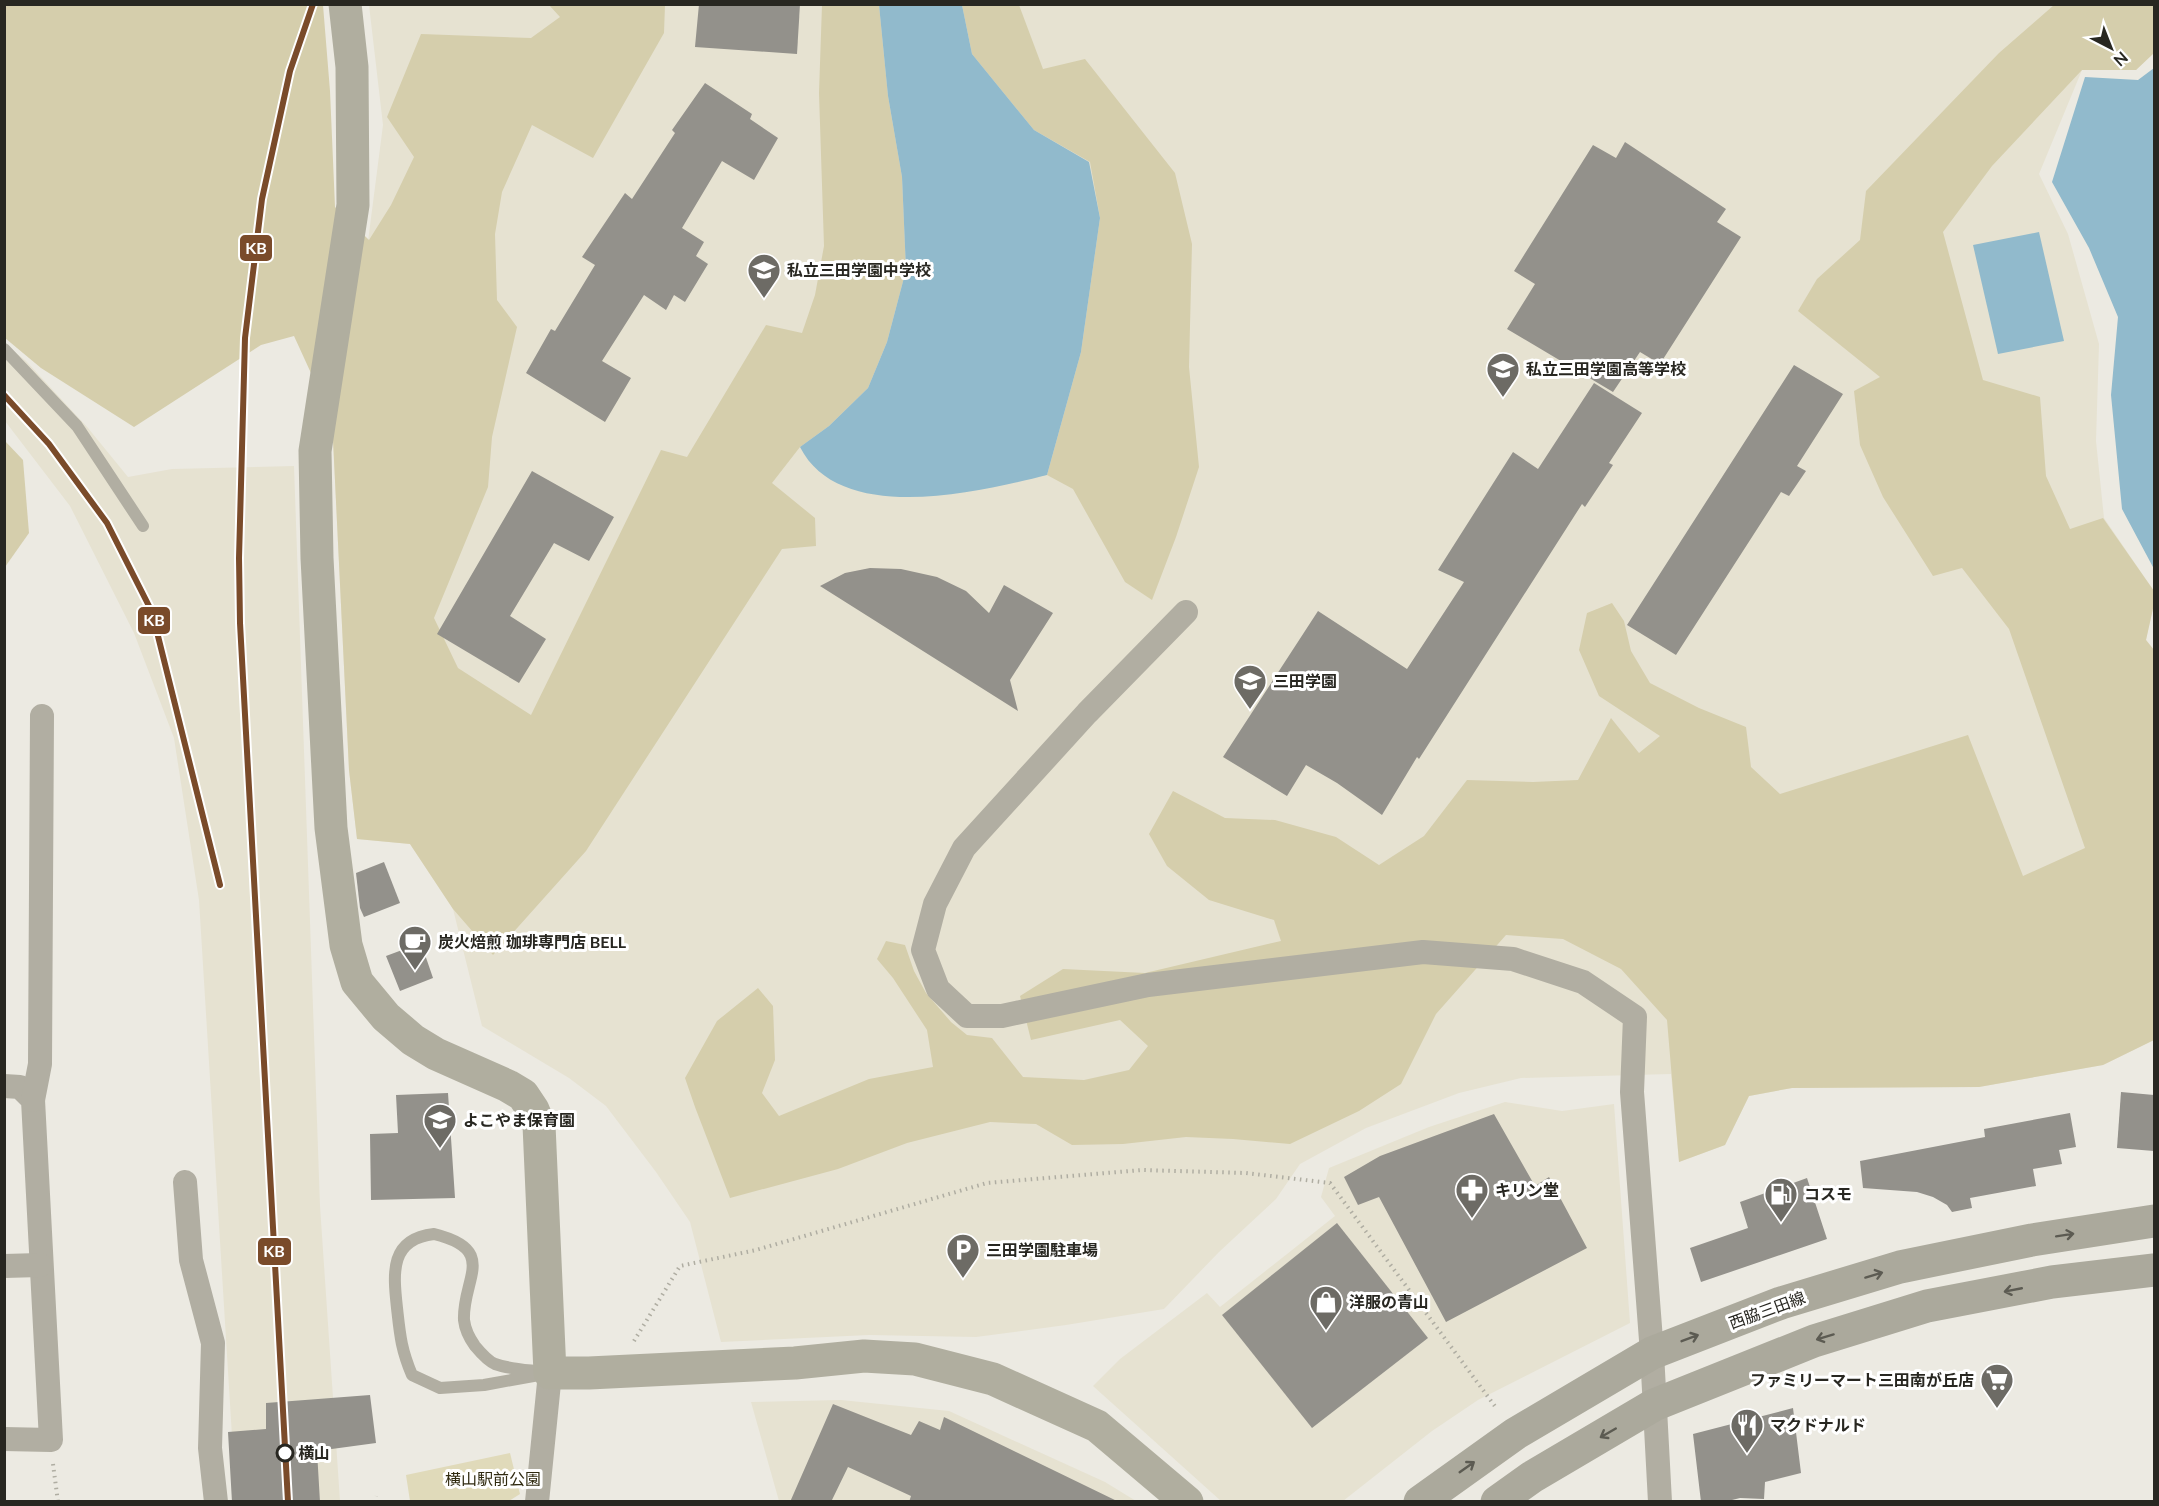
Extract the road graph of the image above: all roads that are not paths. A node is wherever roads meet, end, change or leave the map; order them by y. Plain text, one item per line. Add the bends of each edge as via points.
1 (345, 4) edge
2 (4, 349) edge
3 (143, 526) dead end
4 (1186, 612) dead end
5 (42, 716) dead end
6 (4, 1086) edge
7 (33, 1100) junction
8 (185, 1182) dead end
9 (2154, 1221) edge
10 (40, 1265) junction
11 (4, 1266) edge
12 (2154, 1270) edge
13 (1652, 1353) junction
14 (550, 1373) junction
15 (1654, 1405) junction
16 (4, 1439) edge
17 (216, 1502) edge
18 (537, 1502) edge
19 (1187, 1502) edge
20 (1420, 1502) edge
21 (1497, 1502) edge
22 (1660, 1502) edge

1 - 14 street via 352,67 352,205 315,451 331,828 346,945 357,982 386,1017 436,1054 516,1090 534,1110 539,1125
2 - 3 lane via 77,426
4 - 13 street via 964,848 935,904 923,950 938,990 967,1016 1002,1016 1148,985 1423,952 1513,959 1583,982 1635,1017 1632,1092
5 - 7 street via 40,1064
6 - 7 street via 20,1087
7 - 10 street
8 - 17 street via 191,1260 213,1343 210,1448
13 -> 9 main road, 西脇三田線 via 1781,1303 1900,1267 2032,1240
10 - 11 street
10 - 16 street via 51,1440
12 -> 15 main road via 2052,1282 1927,1306 1814,1341
13 - 15 street
20 -> 13 main road, 西脇三田線 via 1515,1434
14 - 14 lane via 440,1388 412,1375 402,1352 394,1283 395,1264 410,1240 434,1234 458,1242 471,1256 474,1273 464,1321 479,1351 494,1364
14 - 18 street
14 - 19 street via 795,1363 864,1356 915,1359 993,1379 1097,1426
15 -> 21 main road
15 - 22 street

